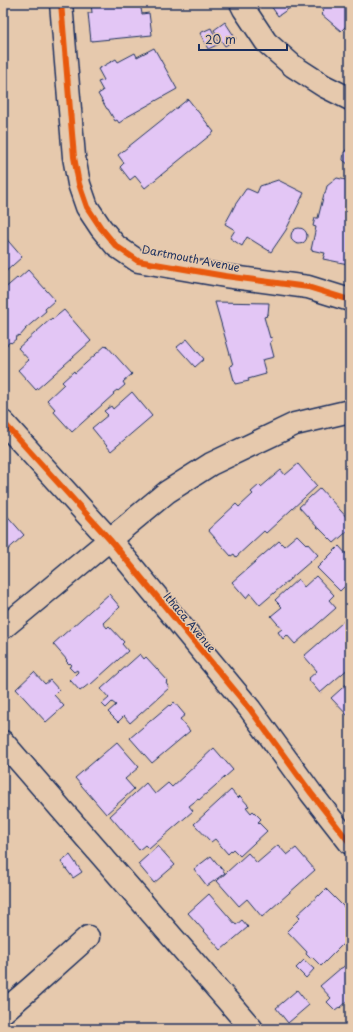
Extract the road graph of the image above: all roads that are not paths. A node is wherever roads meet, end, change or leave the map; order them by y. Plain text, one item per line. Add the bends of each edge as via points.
1 (61, 3) edge
2 (241, 3) edge
3 (350, 99) edge
4 (350, 300) edge
5 (350, 411) edge
6 (3, 422) edge
7 (110, 540) junction
8 (3, 628) edge
9 (3, 742) edge
10 (350, 843) edge
11 (88, 937) dead end
12 (3, 1012) edge
13 (252, 1029) edge

1 - 4 street, Dartmouth Avenue via 74,157 79,184 87,207 116,246 138,260 224,276 308,287
2 - 3 street via 266,42 293,66
5 - 7 street via 295,424 211,464 167,492
6 - 7 street, Ithaca Avenue
7 - 8 street
7 - 10 street, Ithaca Avenue via 250,709
9 - 13 street
11 - 12 street

